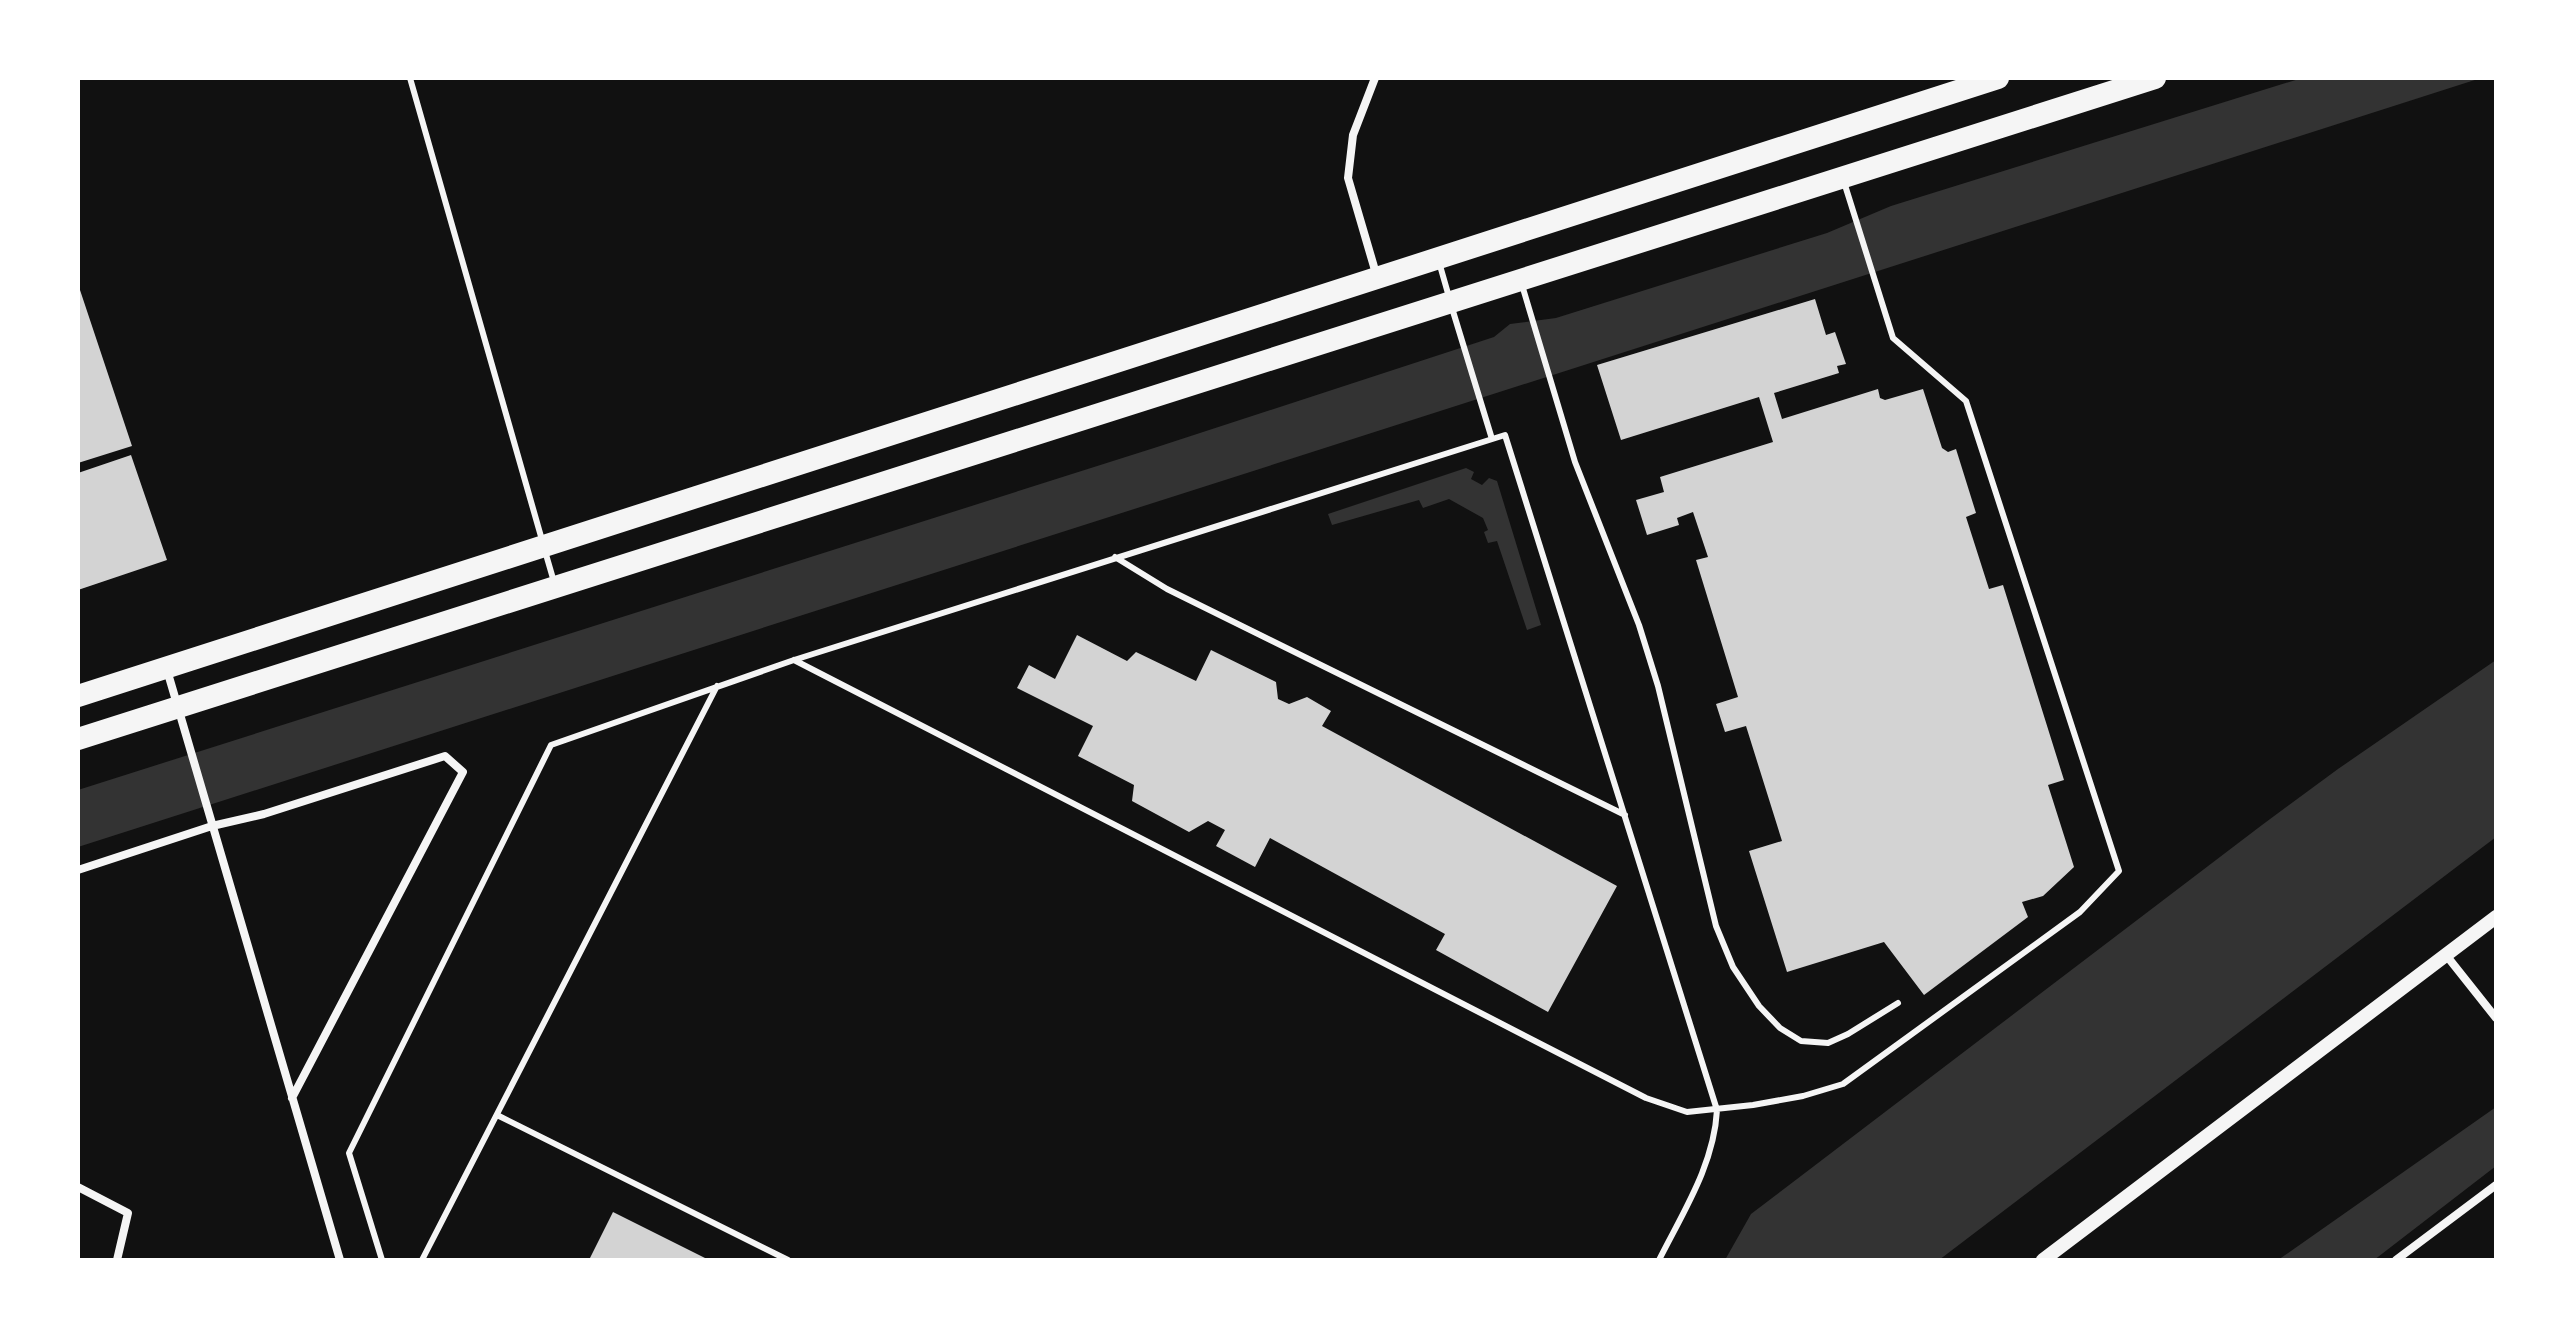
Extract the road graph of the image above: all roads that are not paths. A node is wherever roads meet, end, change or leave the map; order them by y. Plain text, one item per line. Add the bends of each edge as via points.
1 (410, 78) edge
2 (1375, 78) edge
3 (1998, 78) edge
4 (2155, 78) edge
5 (1843, 178) junction
6 (1438, 259) junction
7 (1377, 278) junction
8 (1521, 281) junction
9 (1451, 304) junction
10 (1492, 439) junction
11 (544, 546) junction
12 (1115, 557) junction
13 (555, 586) junction
14 (794, 660) junction
15 (166, 667) junction
16 (717, 686) junction
17 (78, 696) edge
18 (178, 707) junction
19 (78, 739) edge
20 (1625, 815) junction
21 (212, 826) junction
22 (78, 870) edge
23 (2496, 917) edge
24 (2446, 955) junction
25 (1898, 1003) dead end
26 (2496, 1018) edge
27 (292, 1098) junction
28 (1717, 1110) junction
29 (497, 1115) junction
30 (2496, 1185) edge
31 (78, 1187) edge
32 (117, 1260) edge
33 (340, 1260) edge
34 (382, 1260) edge
35 (422, 1260) edge
36 (788, 1260) edge
37 (1659, 1260) edge
38 (2043, 1260) edge
39 (2396, 1260) edge

1 - 11 lane
2 - 7 street via 1353,135 1348,178
3 - 6 highway
4 - 5 highway
5 - 8 highway
5 - 28 lane via 1893,338 1966,401 2119,871 2080,912 1843,1084
6 - 7 highway
6 - 9 lane
7 - 11 highway
8 - 9 highway
8 - 25 lane via 1575,462 1658,686 1716,926 1733,967 1759,1006 1801,1041 1828,1043
9 - 10 lane
9 - 13 highway
10 - 12 lane
10 - 20 lane via 1505,435
11 - 13 lane
11 - 15 highway
12 - 14 lane
12 - 20 lane via 1167,589
13 - 18 highway
14 - 16 lane
14 - 28 lane via 1646,1098 1687,1112
15 - 17 highway
15 - 18 street
16 - 29 lane
16 - 34 lane via 551,745 349,1153
18 - 19 highway
18 - 21 street
20 - 28 lane
21 - 22 street
21 - 27 street
21 - 27 street via 445,756 463,772
23 - 24 street
24 - 26 street
24 - 38 street
27 - 33 street
28 - 37 lane via 1708,1161
29 - 35 lane
29 - 36 lane
30 - 39 street
31 - 32 street via 128,1213

